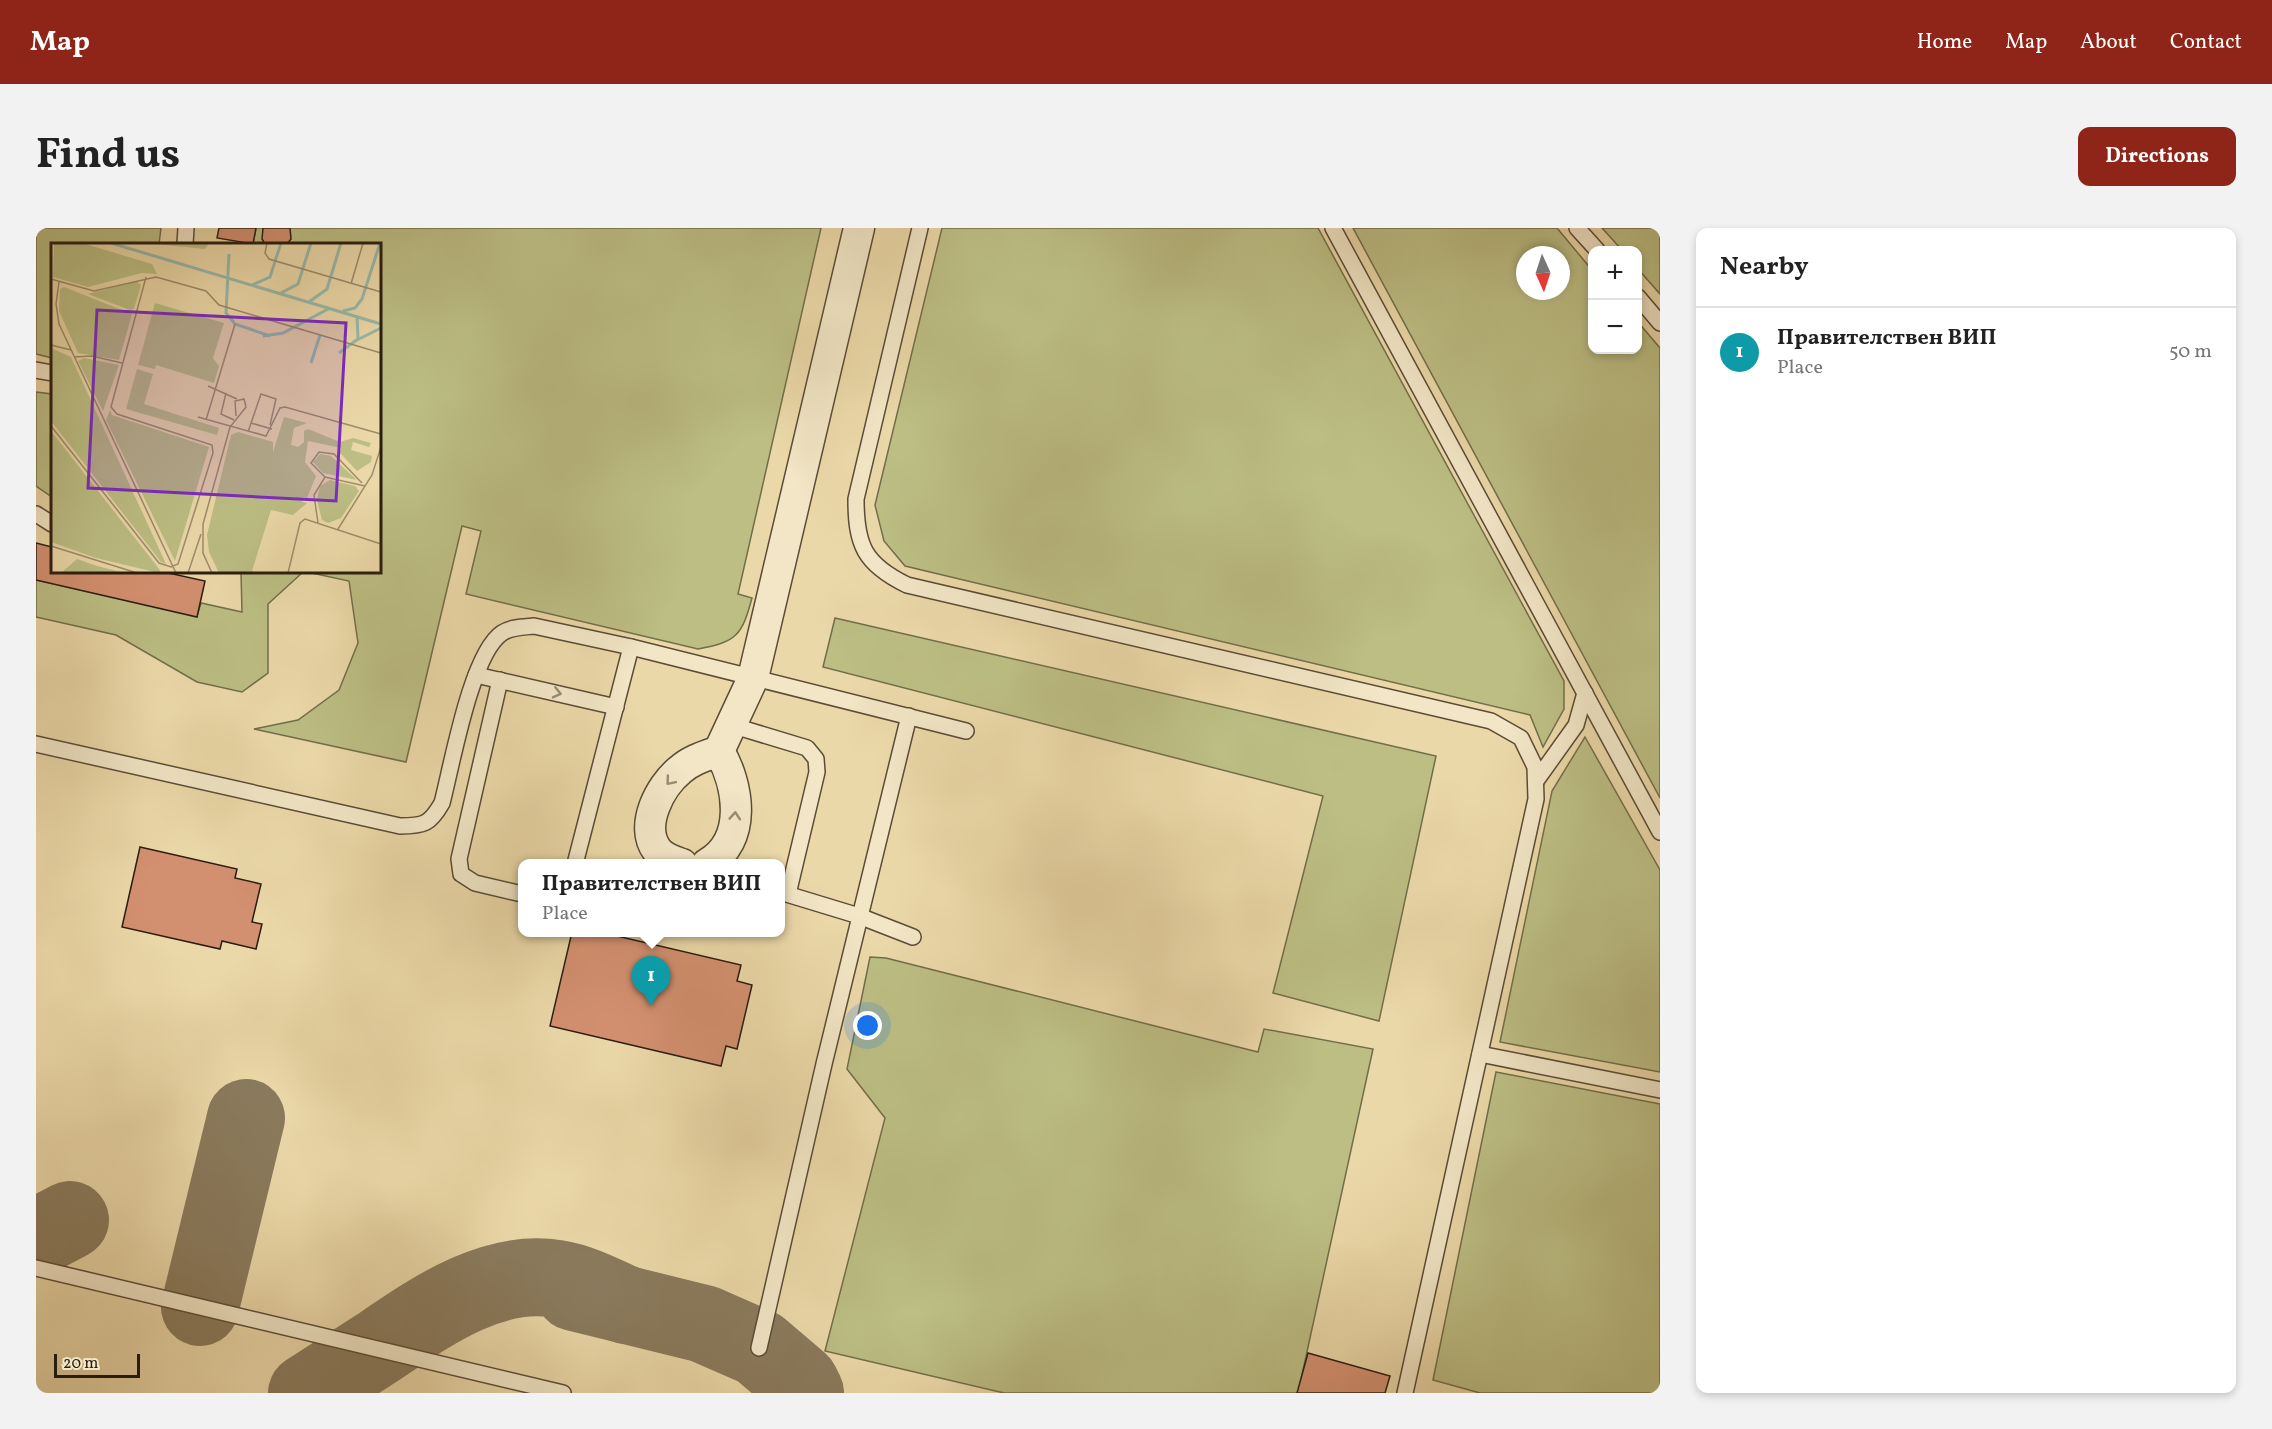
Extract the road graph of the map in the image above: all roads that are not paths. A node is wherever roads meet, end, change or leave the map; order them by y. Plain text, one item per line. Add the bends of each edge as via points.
1 (186, 228) edge
2 (859, 228) edge
3 (920, 228) edge
4 (1333, 228) edge
5 (1577, 228) edge
6 (185, 243) edge
7 (1593, 246) edge
8 (1641, 300) edge
9 (1660, 323) edge
10 (36, 370) edge
11 (51, 373) edge
12 (36, 514) edge
13 (51, 523) edge
14 (631, 648) junction
15 (476, 675) junction
16 (753, 678) junction
17 (500, 680) junction
18 (1585, 693) junction
19 (616, 707) junction
20 (909, 716) junction
21 (966, 731) dead end
22 (725, 738) junction
23 (36, 744) edge
24 (1536, 781) junction
25 (1660, 832) edge
26 (576, 859) edge
27 (668, 859) edge
28 (717, 859) edge
29 (785, 889) edge
30 (518, 893) edge
31 (785, 893) edge
32 (859, 916) junction
33 (914, 937) dead end
34 (1480, 1054) junction
35 (1660, 1090) edge
36 (36, 1268) edge
37 (759, 1348) dead end
38 (563, 1393) edge
39 (1405, 1393) edge

1 - 6 lane
2 - 16 street
3 - 24 lane via 855,499 856,526 866,555 884,574 907,585 1491,721 1521,738 1535,767
4 - 18 lane
5 - 7 lane
8 - 9 lane
10 - 11 lane
12 - 13 lane
14 - 15 lane via 534,626 517,627 502,633 489,647
14 - 16 lane
14 - 19 lane
15 - 17 lane
15 - 23 lane via 442,802 433,818 419,826 400,826
16 - 20 lane
16 - 22 street
17 -> 19 lane
17 - 30 lane via 459,859 461,874 475,883
18 - 24 lane via 1576,725
18 - 25 lane
19 - 26 lane
20 - 21 lane
20 - 32 lane
22 -> 27 street via 680,769 665,786 654,808 651,837 657,850
28 -> 22 street via 728,845 736,806
22 - 29 lane via 807,748 816,759 816,772
24 - 34 lane via 1536,799
31 - 32 lane
32 - 33 lane
32 - 37 lane
34 - 35 lane
34 - 39 lane
36 - 38 lane

